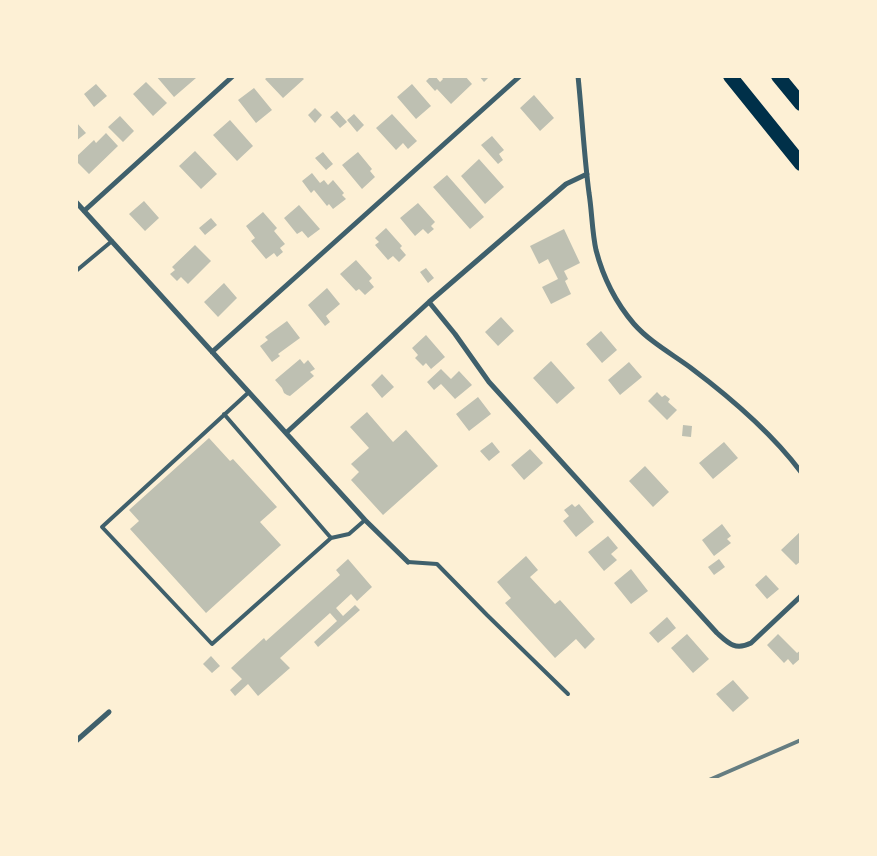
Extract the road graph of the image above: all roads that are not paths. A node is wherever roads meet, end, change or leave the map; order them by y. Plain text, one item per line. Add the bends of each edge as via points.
1 (233, 76) edge
2 (520, 76) edge
3 (578, 76) edge
4 (730, 76) edge
5 (778, 76) edge
6 (801, 104) edge
7 (801, 164) edge
8 (587, 174) junction
9 (79, 207) edge
10 (112, 241) junction
11 (76, 271) edge
12 (429, 302) junction
13 (212, 352) junction
14 (249, 392) junction
15 (224, 414) junction
16 (286, 434) junction
17 (801, 472) edge
18 (365, 520) junction
19 (331, 538) junction
20 (408, 562) joint
21 (801, 596) edge
22 (568, 694) dead end
23 (109, 712) dead end
24 (76, 741) edge

1 - 9 street
2 - 13 street
3 - 8 street
4 - 7 highway
5 - 6 highway
8 - 12 street via 566,184
8 - 17 street via 596,249 621,308 658,345 730,399
9 - 10 street
10 - 11 lane
10 - 13 street
12 - 16 street
12 - 21 street via 490,382 717,633 733,646 751,643
13 - 14 street
14 - 15 lane
14 - 16 street
15 - 19 lane
15 - 19 lane via 102,527 212,644
16 - 18 street
18 - 19 lane via 349,534
18 - 20 street
20 - 22 lane via 437,564
23 - 24 street

